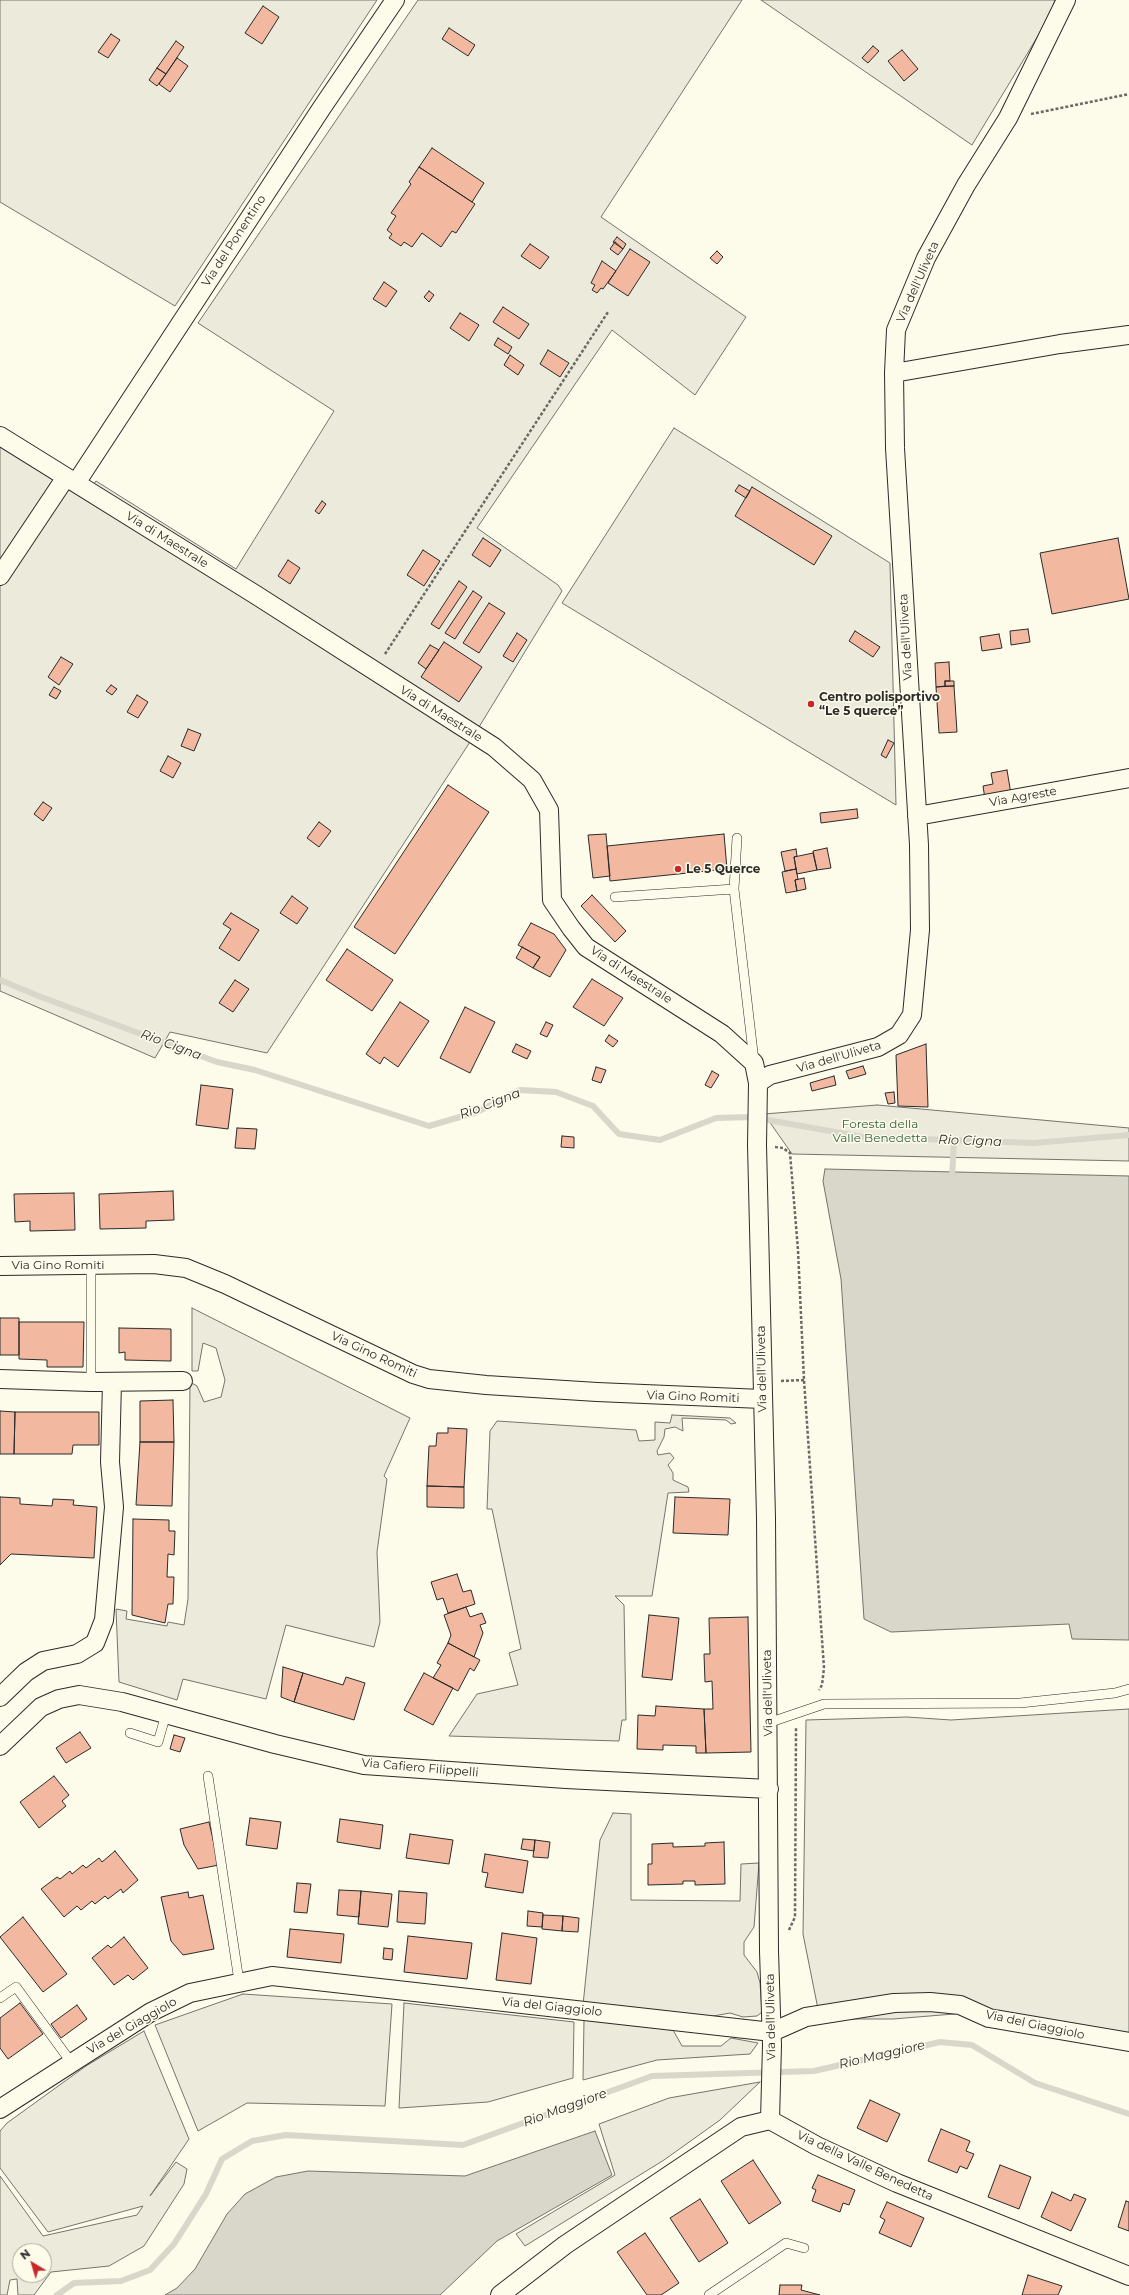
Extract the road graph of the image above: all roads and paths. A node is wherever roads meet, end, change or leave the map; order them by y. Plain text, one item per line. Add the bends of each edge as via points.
1 (395, 0) edge
2 (1066, 0) edge
3 (1129, 94) edge
4 (1008, 118) junction
5 (608, 312) dead end
6 (1129, 335) edge
7 (894, 373) junction
8 (0, 436) edge
9 (71, 480) junction
10 (0, 576) edge
11 (374, 672) junction
12 (1129, 778) edge
13 (917, 816) junction
14 (737, 838) dead end
15 (734, 889) junction
16 (615, 897) dead end
17 (754, 1063) junction
18 (758, 1083) junction
19 (757, 1140) junction
20 (91, 1265) junction
21 (0, 1266) edge
22 (0, 1379) edge
23 (183, 1381) dead end
24 (91, 1382) junction
25 (112, 1382) junction
26 (762, 1399) junction
27 (1129, 1690) edge
28 (0, 1696) edge
29 (806, 1708) junction
30 (166, 1714) junction
31 (768, 1723) junction
32 (130, 1733) dead end
33 (0, 1746) edge
34 (208, 1776) dead end
35 (769, 1789) junction
36 (769, 1951) junction
37 (239, 1981) junction
38 (0, 1998) edge
39 (772, 2040) junction
40 (1129, 2042) edge
41 (71, 2062) junction
42 (0, 2109) edge
43 (770, 2120) junction
44 (804, 2248) dead end
45 (1129, 2276) edge
46 (505, 2294) edge
47 (709, 2295) edge

1 - 9 street, Via del Ponentino
2 - 4 street, Via dell'Uliveta
3 - 4 path
4 - 7 street, Via dell'Uliveta via 966,185 926,258 896,330
5 - 11 path
6 - 7 street via 1060,344
7 - 13 street, Via dell'Uliveta via 895,448
8 - 9 street, Via di Maestrale
9 - 10 street, Via del Ponentino
9 - 11 street, Via di Maestrale
11 - 17 street, Via di Maestrale via 494,747 532,780 549,810 552,900 586,947 722,1034
12 - 13 street, Via Agreste
13 - 18 street, Via dell'Uliveta via 920,930 910,1021 899,1035 878,1047 770,1075
14 - 15 lane
15 - 16 lane
15 - 17 lane
17 - 18 street
18 - 19 street, Via dell'Uliveta
19 - 26 street, Via dell'Uliveta
19 - 29 path via 783,1148 790,1153 824,1668 822,1685
20 - 21 street, Via Gino Romiti
20 - 24 lane
20 - 26 street, Via Gino Romiti via 154,1264 186,1268 413,1374 429,1379 604,1393
22 - 24 street
23 - 25 street
24 - 25 street
25 - 28 street via 110,1462 114,1507 104,1620 95,1643 77,1654 43,1661 26,1672
26 - 31 street, Via dell'Uliveta
27 - 29 lane via 1020,1703 824,1704
29 - 31 lane
29 - 36 path via 796,1726 795,1917 784,1942
30 - 32 lane via 158,1742
30 - 33 street, Via Cafiero Filippelli via 94,1696 69,1697 41,1707
30 - 35 street, Via Cafiero Filippelli via 364,1765 566,1779
31 - 35 street, Via dell'Uliveta
34 - 37 lane
35 - 36 street, Via dell'Uliveta
36 - 39 street, Via dell'Uliveta
37 - 39 street, Via del Giaggiolo via 272,1976
37 - 41 street, Via del Giaggiolo via 190,1993 151,2012
38 - 41 lane via 16,1987
39 - 40 street, Via del Giaggiolo via 806,2017 894,2003 930,2002 960,2005 989,2018
39 - 43 street, Via dell'Uliveta
41 - 42 street, Via del Giaggiolo
43 - 45 street, Via della Valle Benedetta via 817,2146 897,2183
43 - 46 street via 742,2126 565,2245
44 - 47 lane via 786,2243

